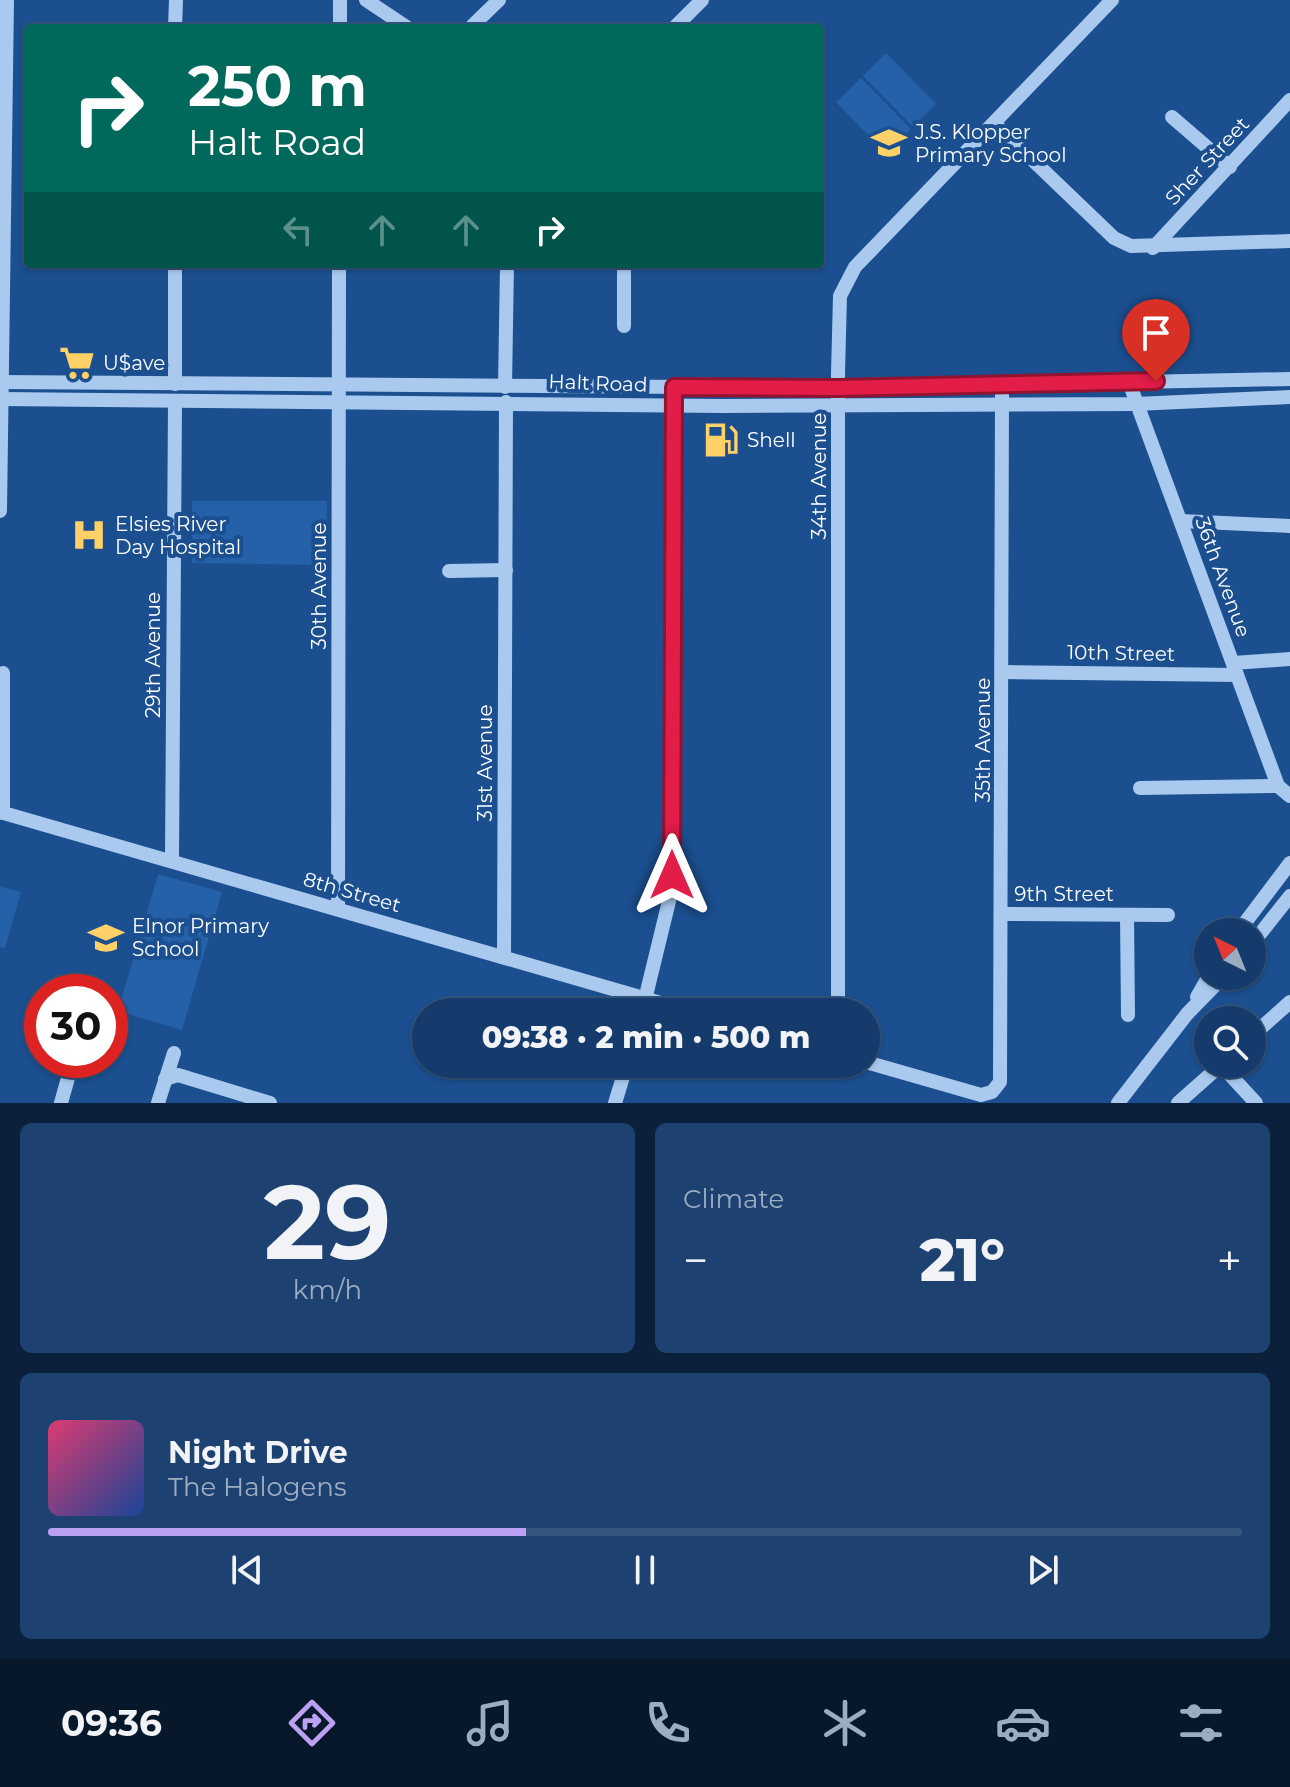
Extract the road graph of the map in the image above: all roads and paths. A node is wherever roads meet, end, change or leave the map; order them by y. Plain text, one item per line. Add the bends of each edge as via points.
1 (7, 0) edge
2 (176, 0) edge
3 (340, 0) edge
4 (366, 0) edge
5 (499, 0) edge
6 (702, 0) edge
7 (1112, 0) edge
8 (175, 24) edge
9 (340, 24) edge
10 (402, 24) edge
11 (474, 24) edge
12 (678, 24) edge
13 (1290, 100) edge
14 (1172, 117) dead end
15 (995, 124) junction
16 (1230, 167) junction
17 (1290, 241) edge
18 (1153, 248) junction
19 (175, 268) edge
20 (339, 268) edge
21 (507, 268) edge
22 (624, 268) edge
23 (624, 326) dead end
24 (1290, 379) edge
25 (2, 382) edge
26 (1129, 382) junction
27 (175, 384) junction
28 (1002, 385) junction
29 (339, 386) junction
30 (674, 387) junction
31 (838, 388) junction
32 (506, 394) junction
33 (1290, 397) edge
34 (1, 399) edge
35 (175, 401) junction
36 (339, 402) junction
37 (839, 404) junction
38 (1003, 404) junction
39 (1136, 404) junction
40 (673, 406) junction
41 (0, 511) edge
42 (1181, 521) junction
43 (1290, 526) edge
44 (506, 570) junction
45 (449, 571) dead end
46 (1290, 659) edge
47 (1235, 669) junction
48 (1003, 672) junction
49 (3, 673) dead end
50 (1140, 788) dead end
51 (1284, 791) edge
52 (1, 812) edge
53 (172, 861) junction
54 (1290, 863) edge
55 (1290, 896) edge
56 (338, 909) junction
57 (1001, 914) junction
58 (1127, 915) junction
59 (1168, 915) dead end
60 (1249, 918) edge
61 (1266, 926) edge
62 (504, 957) junction
63 (1201, 990) edge
64 (1210, 990) edge
65 (621, 998) edge
66 (646, 998) edge
67 (838, 998) edge
68 (1290, 1002) edge
69 (1187, 1014) junction
70 (1128, 1015) dead end
71 (1266, 1023) edge
72 (174, 1053) dead end
73 (880, 1066) edge
74 (68, 1078) edge
75 (623, 1078) edge
76 (1206, 1078) edge
77 (1234, 1078) edge
78 (165, 1079) junction
79 (61, 1103) edge
80 (158, 1103) edge
81 (270, 1103) edge
82 (615, 1103) edge
83 (1118, 1103) edge
84 (1178, 1103) edge
85 (1256, 1103) edge

1 - 25 street
2 - 8 street
3 - 9 street
4 - 10 street
5 - 11 street
6 - 12 street
7 - 15 street, 34th Avenue
13 - 16 street, Sher Street
14 - 16 street
15 - 18 street via 1114,238
15 - 31 street, 34th Avenue via 845,280
16 - 18 street, Sher Street
17 - 18 street
19 - 27 street
20 - 29 street, 30th Avenue
21 - 32 street, 31st Avenue
22 - 23 street
24 - 26 street, Halt Road
25 - 27 street, Halt Road
25 - 34 street
26 - 28 street, Halt Road
26 - 39 street, 36th Avenue
27 - 29 street, Halt Road
28 - 31 street, Halt Road
28 - 38 street, 35th Avenue
29 - 32 street, Halt Road
29 - 36 street, 30th Avenue
30 - 31 street, Halt Road
30 - 32 street, Halt Road
30 - 40 street
31 - 37 street, 34th Avenue
32 - 36 street, Halt Road
32 - 40 street, Halt Road
32 - 44 street, 31st Avenue
33 - 39 street, Halt Road
34 - 35 street, Halt Road
34 - 41 street
35 - 36 street, Halt Road
35 - 53 street, 29th Avenue
36 - 56 street, 30th Avenue
37 - 38 street, Halt Road
37 - 40 street, Halt Road
37 - 67 street, 34th Avenue
38 - 39 street, Halt Road
38 - 48 street, 35th Avenue
39 - 42 street, 36th Avenue
40 - 66 street via 672,875
42 - 43 street
42 - 47 street, 36th Avenue
44 - 45 street
44 - 62 street, 31st Avenue
46 - 47 street, 10th Street
47 - 48 street, 10th Street
47 - 51 street, 36th Avenue
48 - 57 street, 35th Avenue
49 - 52 street
50 - 51 street, 36th Avenue
52 - 53 street, 8th Street
53 - 56 street, 8th Street
54 - 60 street
55 - 61 street
56 - 62 street, 8th Street
57 - 58 street, 9th Street
57 - 73 street, 35th Avenue via 1000,1082 981,1095
58 - 59 street, 9th Street
58 - 70 street, 9th Street
62 - 65 street, 8th Street
63 - 69 street
64 - 69 street
68 - 71 street
69 - 83 street
72 - 78 street
74 - 79 street
75 - 82 street
76 - 84 street
77 - 85 street
78 - 80 street
78 - 81 street via 178,1075

